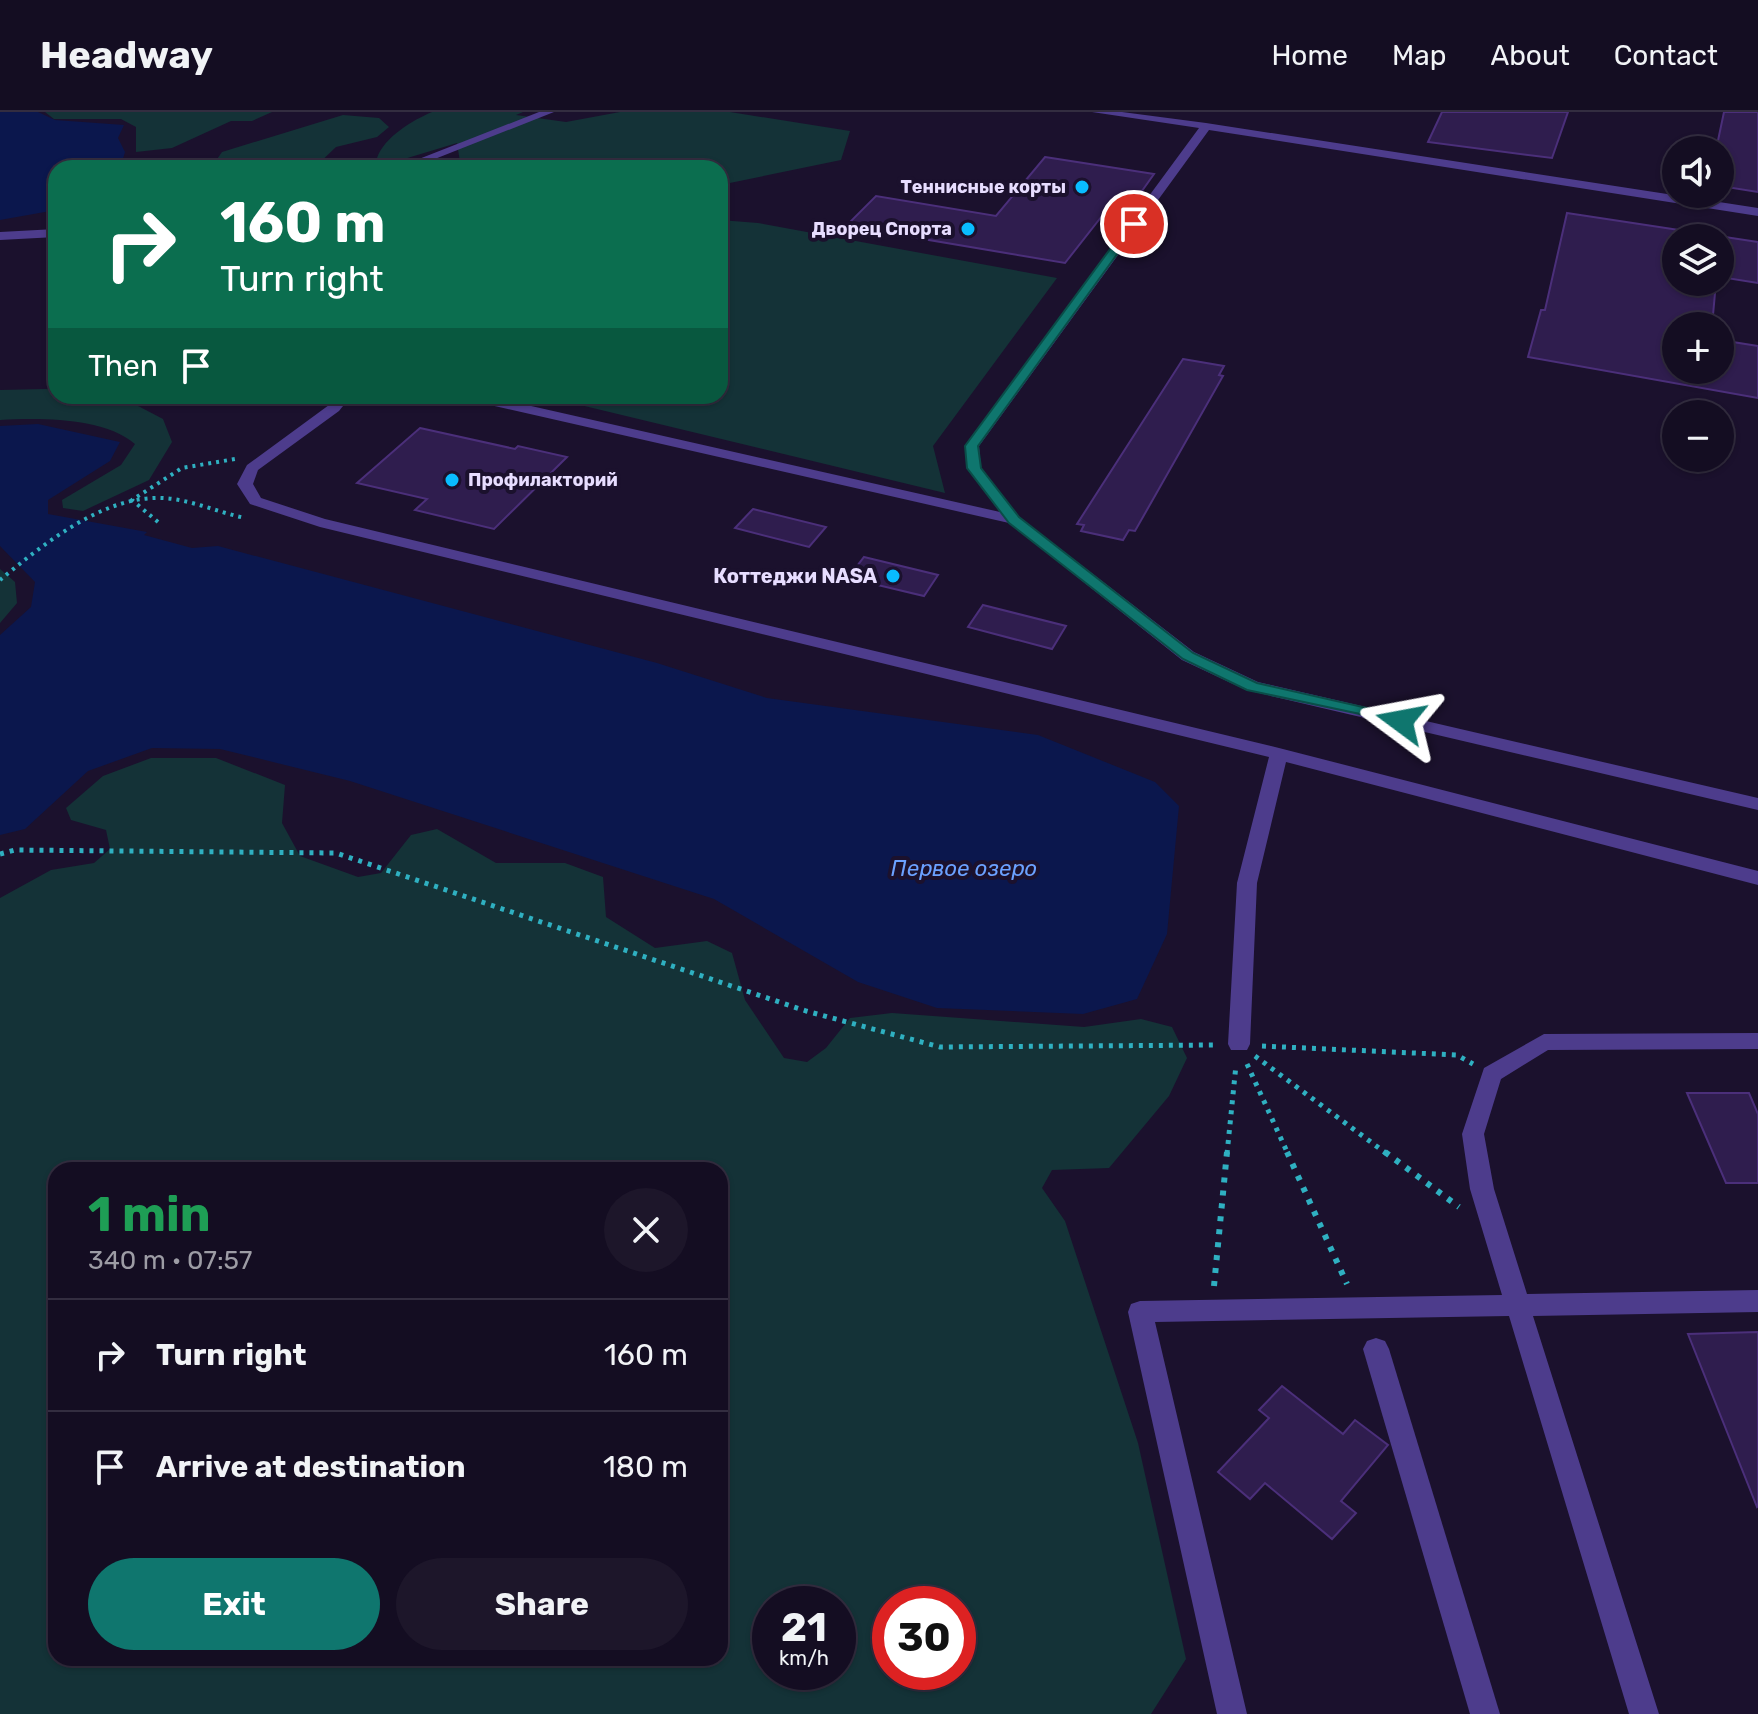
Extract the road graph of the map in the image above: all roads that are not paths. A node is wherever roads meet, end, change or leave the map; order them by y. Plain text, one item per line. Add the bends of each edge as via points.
1 (549, 112) edge
2 (1097, 112) edge
3 (1206, 126) junction
4 (441, 154) junction
5 (424, 160) edge
6 (444, 160) edge
7 (1758, 212) edge
8 (48, 233) edge
9 (0, 236) edge
10 (337, 404) edge
11 (503, 404) edge
12 (1014, 520) junction
13 (1279, 754) junction
14 (1758, 804) edge
15 (1758, 878) edge
16 (1758, 1041) edge
17 (1239, 1044) road end
18 (1758, 1301) edge
19 (1518, 1305) junction
20 (1376, 1349) dead end
21 (1232, 1714) edge
22 (1485, 1714) edge
23 (1644, 1714) edge

1 - 4 street
2 - 3 street
3 - 7 street
3 - 12 street via 972,446 974,468
4 - 5 street
4 - 6 street
8 - 9 street
10 - 13 street via 252,468 245,484 255,501 320,522
11 - 12 street
12 - 14 street via 1188,656 1252,686
13 - 15 street
13 - 17 street via 1247,883
16 - 19 street via 1544,1042 1492,1074 1473,1134 1482,1189
18 - 19 street
19 - 21 street via 1140,1312
19 - 23 street
20 - 22 street

